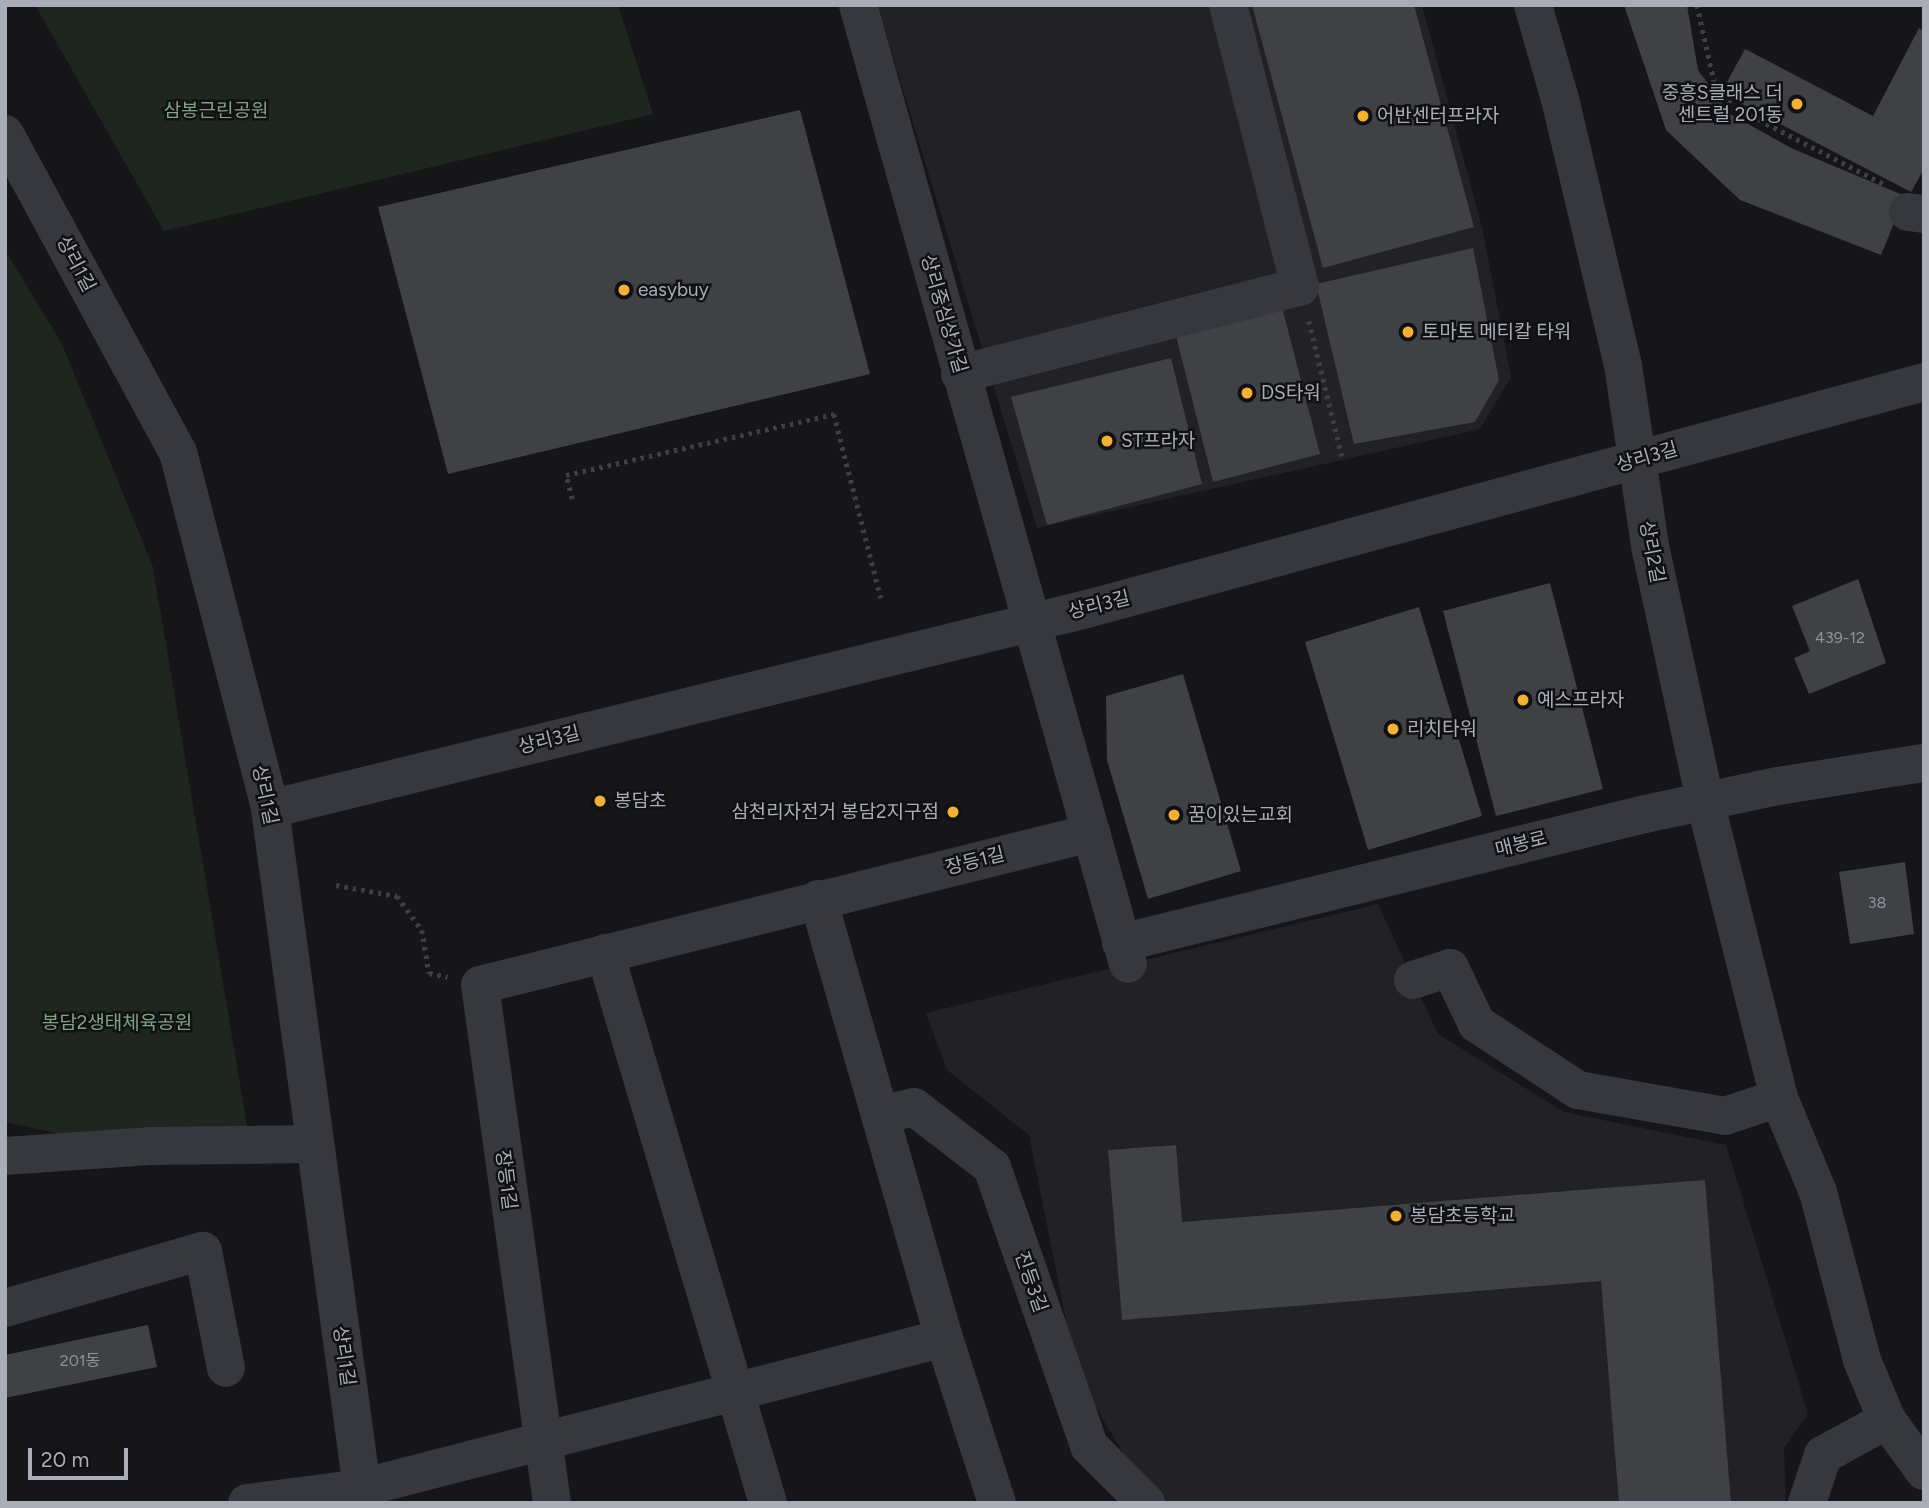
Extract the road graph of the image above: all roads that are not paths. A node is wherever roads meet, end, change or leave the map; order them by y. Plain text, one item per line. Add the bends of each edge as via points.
1 (858, 5) edge
2 (1228, 5) edge
3 (1532, 5) edge
4 (5, 134) edge
5 (960, 374) junction
6 (1924, 382) edge
7 (1634, 460) junction
8 (1030, 623) junction
9 (1924, 763) edge
10 (1705, 801) junction
11 (270, 808) junction
12 (1091, 833) junction
13 (818, 900) junction
14 (605, 953) junction
15 (1125, 954) joint
16 (1413, 980) dead end
17 (1779, 1098) junction
18 (880, 1115) junction
19 (315, 1144) junction
20 (5, 1156) edge
21 (5, 1308) edge
22 (944, 1338) junction
23 (226, 1367) dead end
24 (737, 1390) junction
25 (1887, 1420) junction
26 (540, 1440) junction
27 (1924, 1471) edge
28 (363, 1495) edge
29 (247, 1503) edge
30 (551, 1503) edge
31 (768, 1503) edge
32 (997, 1503) edge
33 (1146, 1503) edge
34 (1807, 1503) edge

1 - 5 street, 상리중심상가길
2 - 5 street via 1300,287
3 - 7 street, 상리2길 via 1560,99 1623,365
4 - 11 street, 상리1길 via 178,452
5 - 8 street, 상리중심상가길
6 - 7 street, 상리3길
7 - 8 street, 상리3길 via 1525,494
7 - 10 street, 상리2길
8 - 11 street, 상리3길
8 - 12 street, 상리중심상가길
9 - 10 street, 매봉로
10 - 15 street, 매봉로
10 - 17 street, 상리2길
11 - 19 street, 상리1길
12 - 13 street, 장등1길
12 - 15 street, 상리중심상가길
13 - 14 street, 장등1길
13 - 18 street
14 - 24 street
14 - 26 street, 장등1길 via 480,985
16 - 17 street via 1450,968 1477,1024 1578,1090 1725,1116
17 - 25 street, 상리2길 via 1818,1192 1862,1360
18 - 22 street
18 - 33 street, 진등3길 via 914,1107 992,1167 1089,1446
19 - 20 street via 150,1146
19 - 28 street, 상리1길
21 - 23 street via 203,1251
22 - 24 street
22 - 32 street
24 - 26 street
24 - 31 street
25 - 27 street, 상리2길
25 - 34 street via 1823,1455
26 - 28 street
26 - 30 street, 장등1길
28 - 29 street

